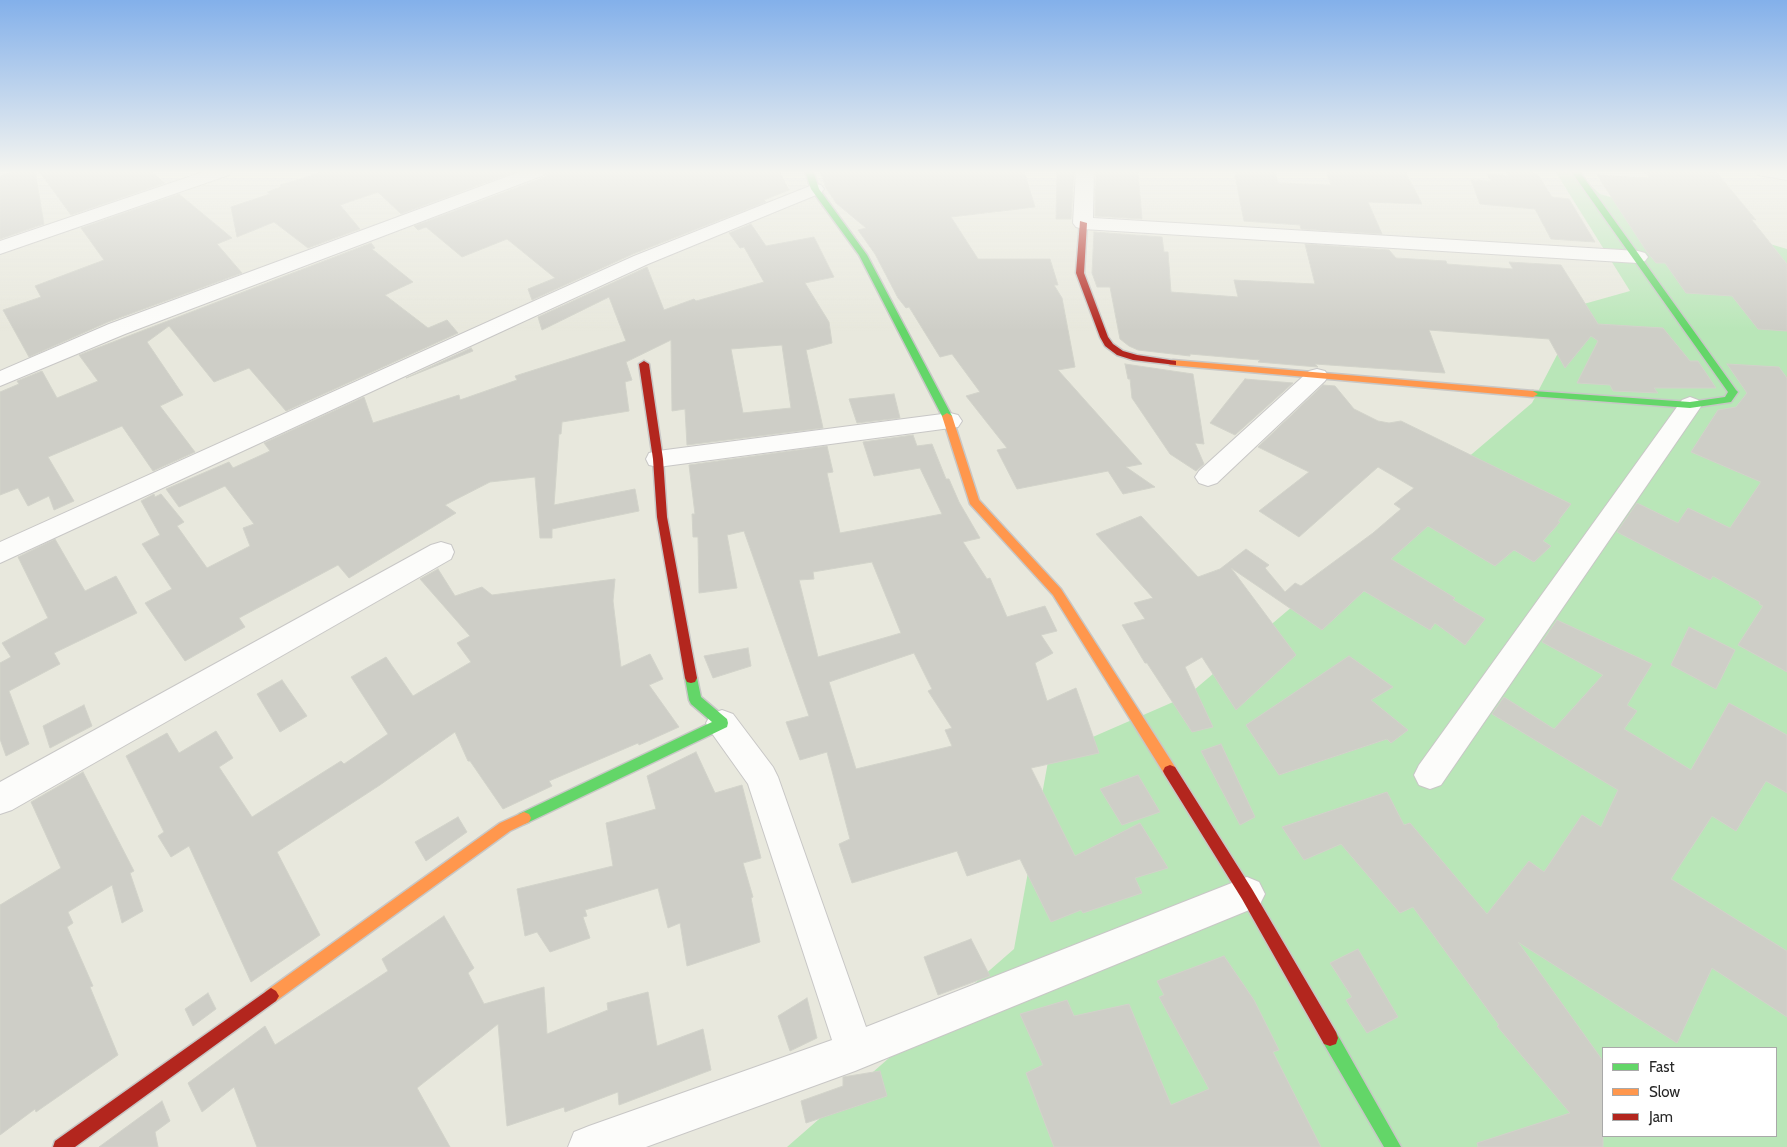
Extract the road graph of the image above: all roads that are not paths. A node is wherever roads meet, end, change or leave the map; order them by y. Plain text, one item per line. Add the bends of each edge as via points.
1 (1083, 224) edge
2 (68, 225) edge
3 (395, 225) edge
4 (717, 225) edge
5 (842, 225) edge
6 (1092, 225) edge
7 (1614, 225) edge
8 (0, 248) edge
9 (1638, 257) junction
10 (644, 364) dead end
11 (1317, 376) junction
12 (0, 379) edge
13 (1690, 404) junction
14 (950, 421) junction
15 (658, 460) junction
16 (1208, 477) dead end
17 (442, 552) dead end
18 (0, 554) edge
19 (722, 723) junction
20 (1430, 775) dead end
21 (0, 799) edge
22 (1247, 894) junction
23 (855, 1051) junction
24 (61, 1147) edge
25 (589, 1147) edge
26 (1393, 1147) edge

1 - 11 street via 1080,273 1104,338 1120,353 1153,361
2 - 8 street
3 - 12 street via 117,329
4 - 18 street
5 - 14 street via 863,255
6 - 9 street
7 - 9 street
9 - 13 street via 1733,392 1728,400
10 - 15 street
11 - 13 street via 1545,396
11 - 16 street
13 - 20 street
14 - 15 street
14 - 22 street via 974,501 1057,592
15 - 19 street via 662,517 695,700
17 - 21 street
19 - 23 street via 762,777
19 - 24 street via 505,827
22 - 23 street
22 - 26 street
23 - 25 street

